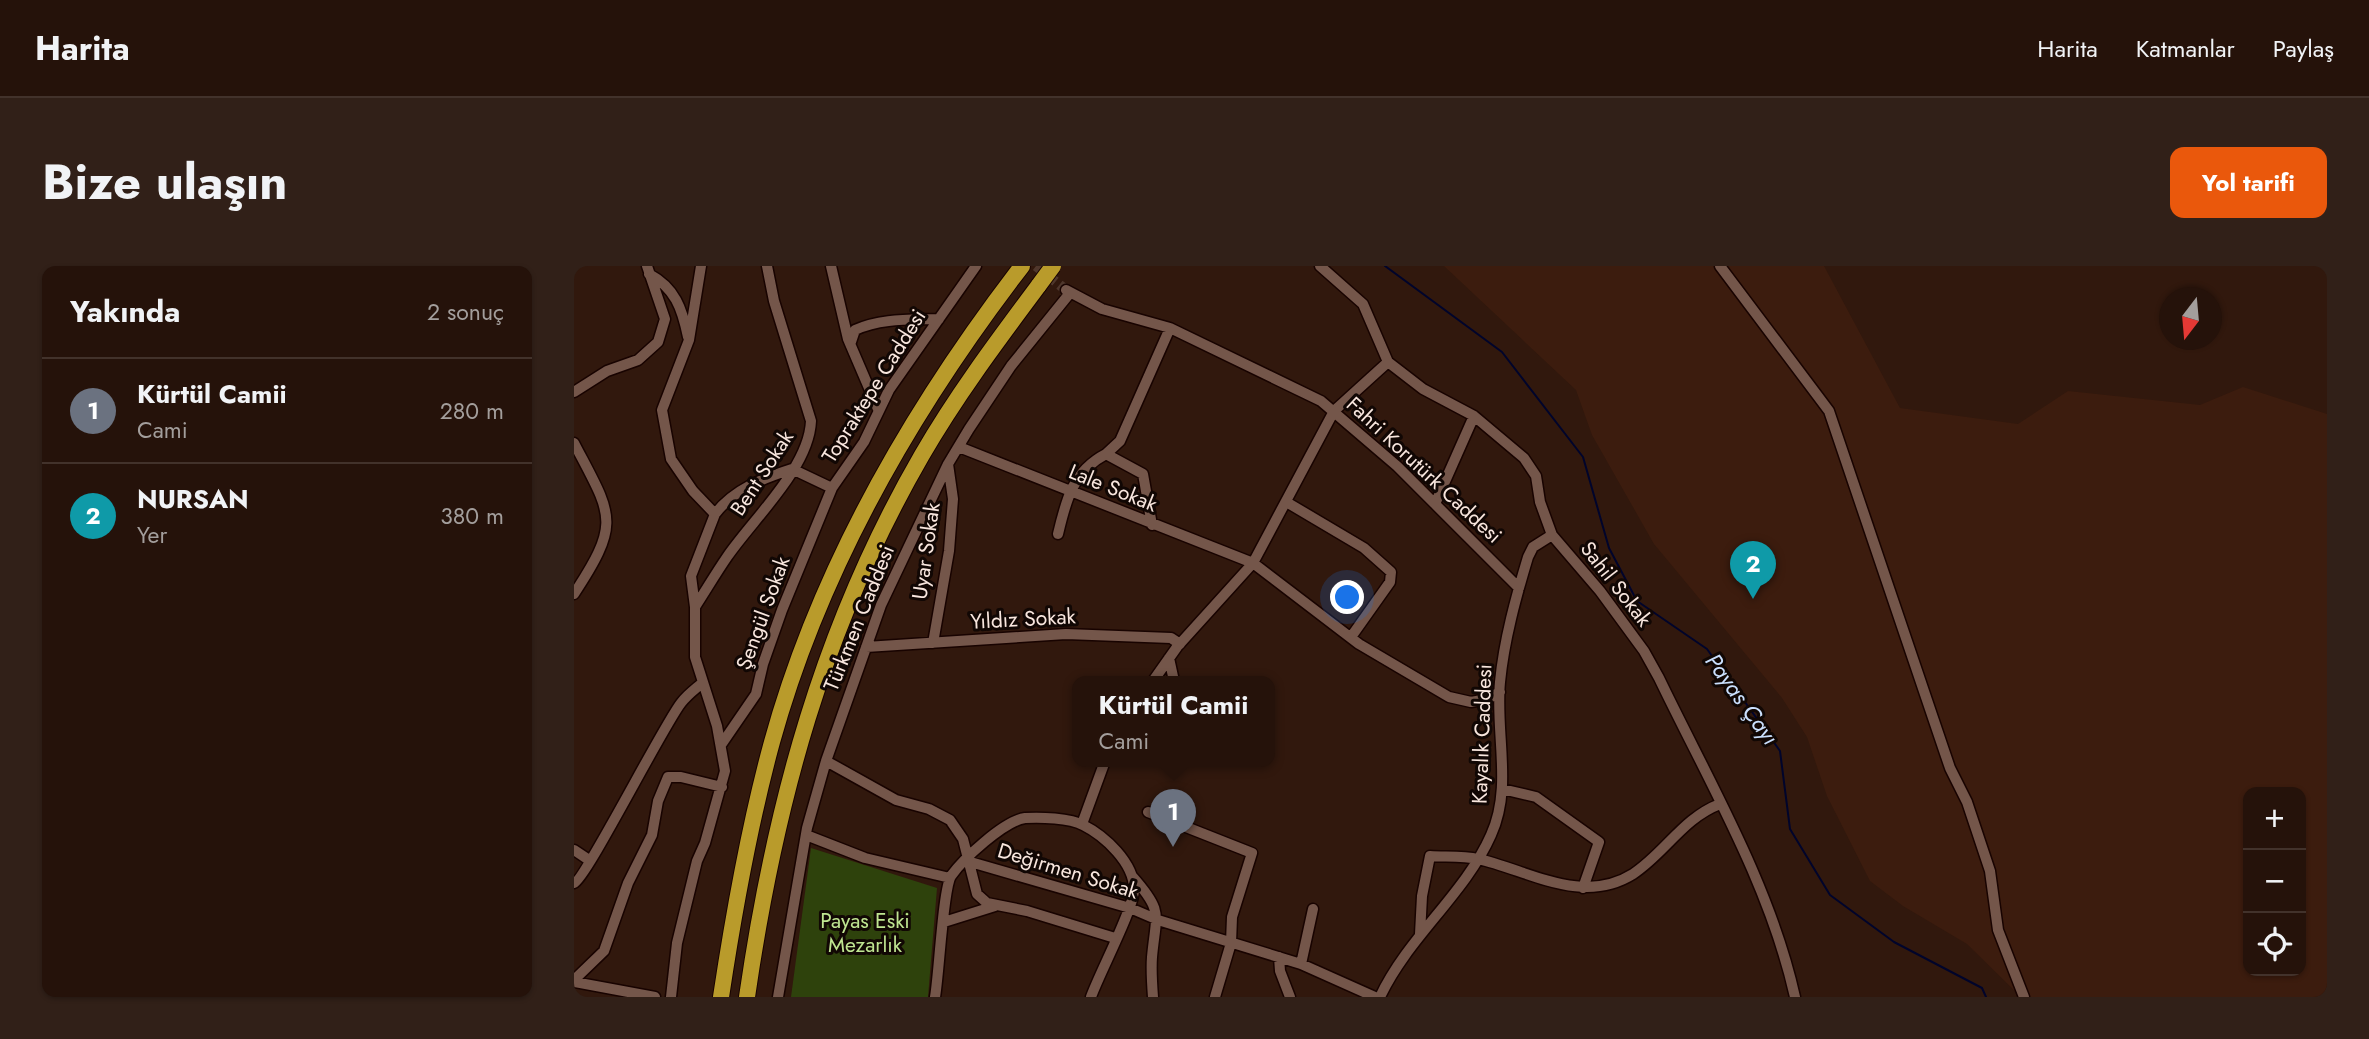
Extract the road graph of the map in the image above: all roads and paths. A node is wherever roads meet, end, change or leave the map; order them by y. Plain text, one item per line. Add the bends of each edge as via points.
1 (701, 266) edge
2 (767, 266) edge
3 (831, 266) edge
4 (976, 266) edge
5 (1054, 266) edge
6 (1320, 266) edge
7 (1720, 266) edge
8 (1020, 268) edge
9 (648, 270) edge
10 (1068, 292) joint
11 (939, 319) junction
12 (1170, 328) junction
13 (849, 337) junction
14 (689, 340) junction
15 (1388, 362) junction
16 (574, 392) edge
17 (878, 410) junction
18 (1334, 411) junction
19 (1474, 416) junction
20 (574, 443) edge
21 (959, 447) junction
22 (1106, 454) junction
23 (948, 464) junction
24 (792, 469) junction
25 (832, 488) junction
26 (1069, 491) junction
27 (1288, 503) junction
28 (1435, 504) junction
29 (715, 514) junction
30 (1152, 525) junction
31 (1058, 534) dead end
32 (1552, 535) junction
33 (1254, 563) junction
34 (1519, 588) junction
35 (574, 594) edge
36 (695, 607) junction
37 (1352, 638) junction
38 (933, 643) junction
39 (1180, 644) junction
40 (866, 647) junction
41 (1169, 658) junction
42 (1156, 676) edge
43 (1173, 676) edge
44 (701, 684) junction
45 (1500, 692) junction
46 (721, 745) junction
47 (826, 761) junction
48 (1103, 767) edge
49 (722, 787) junction
50 (1502, 789) junction
51 (1720, 804) junction
52 (1148, 812) dead end
53 (1083, 824) junction
54 (806, 835) junction
55 (574, 850) edge
56 (1478, 859) junction
57 (589, 860) junction
58 (967, 861) junction
59 (1132, 875) junction
60 (950, 878) junction
61 (574, 883) edge
62 (1583, 888) junction
63 (997, 906) junction
64 (1130, 908) junction
65 (1313, 909) dead end
66 (1158, 920) junction
67 (944, 922) junction
68 (1420, 934) junction
69 (1115, 938) junction
70 (1231, 943) junction
71 (1279, 957) junction
72 (1301, 964) junction
73 (574, 981) edge
74 (655, 997) edge
75 (671, 997) edge
76 (721, 997) edge
77 (747, 997) edge
78 (778, 997) edge
79 (935, 997) edge
80 (1091, 997) edge
81 (1153, 997) edge
82 (1215, 997) edge
83 (1290, 997) edge
84 (1378, 997) edge
85 (1795, 997) edge
86 (2024, 997) edge

1 - 14 street
2 - 24 street, Bent Sokak via 811,421 811,433
3 - 13 street
4 - 11 street, Topraktepe Caddesi
5 - 77 highway, bridge via 980,364 922,455 875,544 835,638 793,760 762,890
6 - 15 street, Sahil Sokak via 1363,304
7 - 86 street via 1829,411 1950,768 1987,860 1998,930
8 - 76 highway via 959,349 900,443 852,533 811,628 769,754 737,885
9 - 14 street via 674,294
9 - 16 street via 665,319 658,342 638,360 607,371
10 - 12 street, Fahri Korutürk Caddesi via 1102,309
10 - 21 street, Türkmen Caddesi
11 - 13 street via 895,320 862,327
11 - 17 street, Topraktepe Caddesi
12 - 18 street, Fahri Korutürk Caddesi via 1301,390
12 - 22 street via 1120,441
13 - 17 street
14 - 29 street via 662,410 671,459
15 - 18 street
15 - 19 street, Sahil Sokak via 1423,389
17 - 25 street, Topraktepe Caddesi via 864,442
18 - 27 street
18 - 28 street, Fahri Korutürk Caddesi
19 - 28 street
19 - 32 street, Sahil Sokak via 1524,458 1536,476
20 - 35 street via 603,497 608,518 604,544
21 - 23 street, Türkmen Caddesi
21 - 26 street, Lale Sokak
22 - 26 street via 1091,462
22 - 30 street via 1143,474
23 - 38 street, Uyar Sokak via 953,499 949,551
23 - 40 street, Türkmen Caddesi
24 - 25 street, Topraktepe Caddesi
24 - 29 street, Topraktepe Caddesi via 757,480
24 - 36 street, Bent Sokak
25 - 46 street, Şengül Sokak via 782,610 756,694
26 - 30 street, Lale Sokak
26 - 31 street
27 - 33 street
27 - 37 street via 1364,548 1391,572 1390,582
28 - 34 street, Fahri Korutürk Caddesi
29 - 36 street, Topraktepe Caddesi via 691,576
30 - 33 street, Lale Sokak
32 - 34 street, Kayalık Caddesi via 1533,547
32 - 51 street, Sahil Sokak via 1644,651
33 - 37 street, Lale Sokak
33 - 39 street
34 - 45 street, Kayalık Caddesi
36 - 44 street, Topraktepe Caddesi via 695,657
37 - 45 street, Lale Sokak via 1460,702 1487,699
38 - 39 street, Yıldız Sokak via 1066,634 1171,638
38 - 40 street, Yıldız Sokak
39 - 41 street
40 - 47 street, Türkmen Caddesi
41 - 42 street
41 - 43 street
44 - 46 street, Topraktepe Caddesi
44 - 57 street via 670,719 636,786
45 - 50 street, Kayalık Caddesi
46 - 49 street, Topraktepe Caddesi
47 - 54 street, Türkmen Caddesi
47 - 58 street via 896,800 950,820 963,839
48 - 53 street
49 - 73 street via 668,777 652,835 628,883 604,951
49 - 75 street, Topraktepe Caddesi via 697,861 677,943
50 - 56 street, Kayalık Caddesi via 1492,835
50 - 62 street via 1535,797 1599,842
51 - 62 street via 1690,819 1661,852 1630,876
51 - 85 street, Sahil Sokak via 1772,916
52 - 70 street via 1252,853 1232,917
53 - 58 street via 1026,818 1011,822
53 - 59 street via 1114,848
54 - 60 street via 865,858
54 - 78 street, Türkmen Caddesi
55 - 57 street
56 - 62 street via 1536,880
56 - 68 street, Kayalık Caddesi
56 - 68 street via 1430,856
57 - 61 street via 581,879
58 - 60 street
58 - 63 street via 980,898
58 - 64 street, Değirmen Sokak
59 - 64 street
59 - 66 street via 1150,895
60 - 67 street
63 - 67 street
63 - 69 street
64 - 66 street, Değirmen Sokak
64 - 69 street
65 - 72 street
66 - 70 street, Değirmen Sokak
66 - 81 street
67 - 79 street
68 - 84 street, Kayalık Caddesi
69 - 80 street
70 - 71 street, Değirmen Sokak
70 - 82 street
71 - 72 street, Değirmen Sokak
71 - 83 street
72 - 84 street, Değirmen Sokak
73 - 74 street

